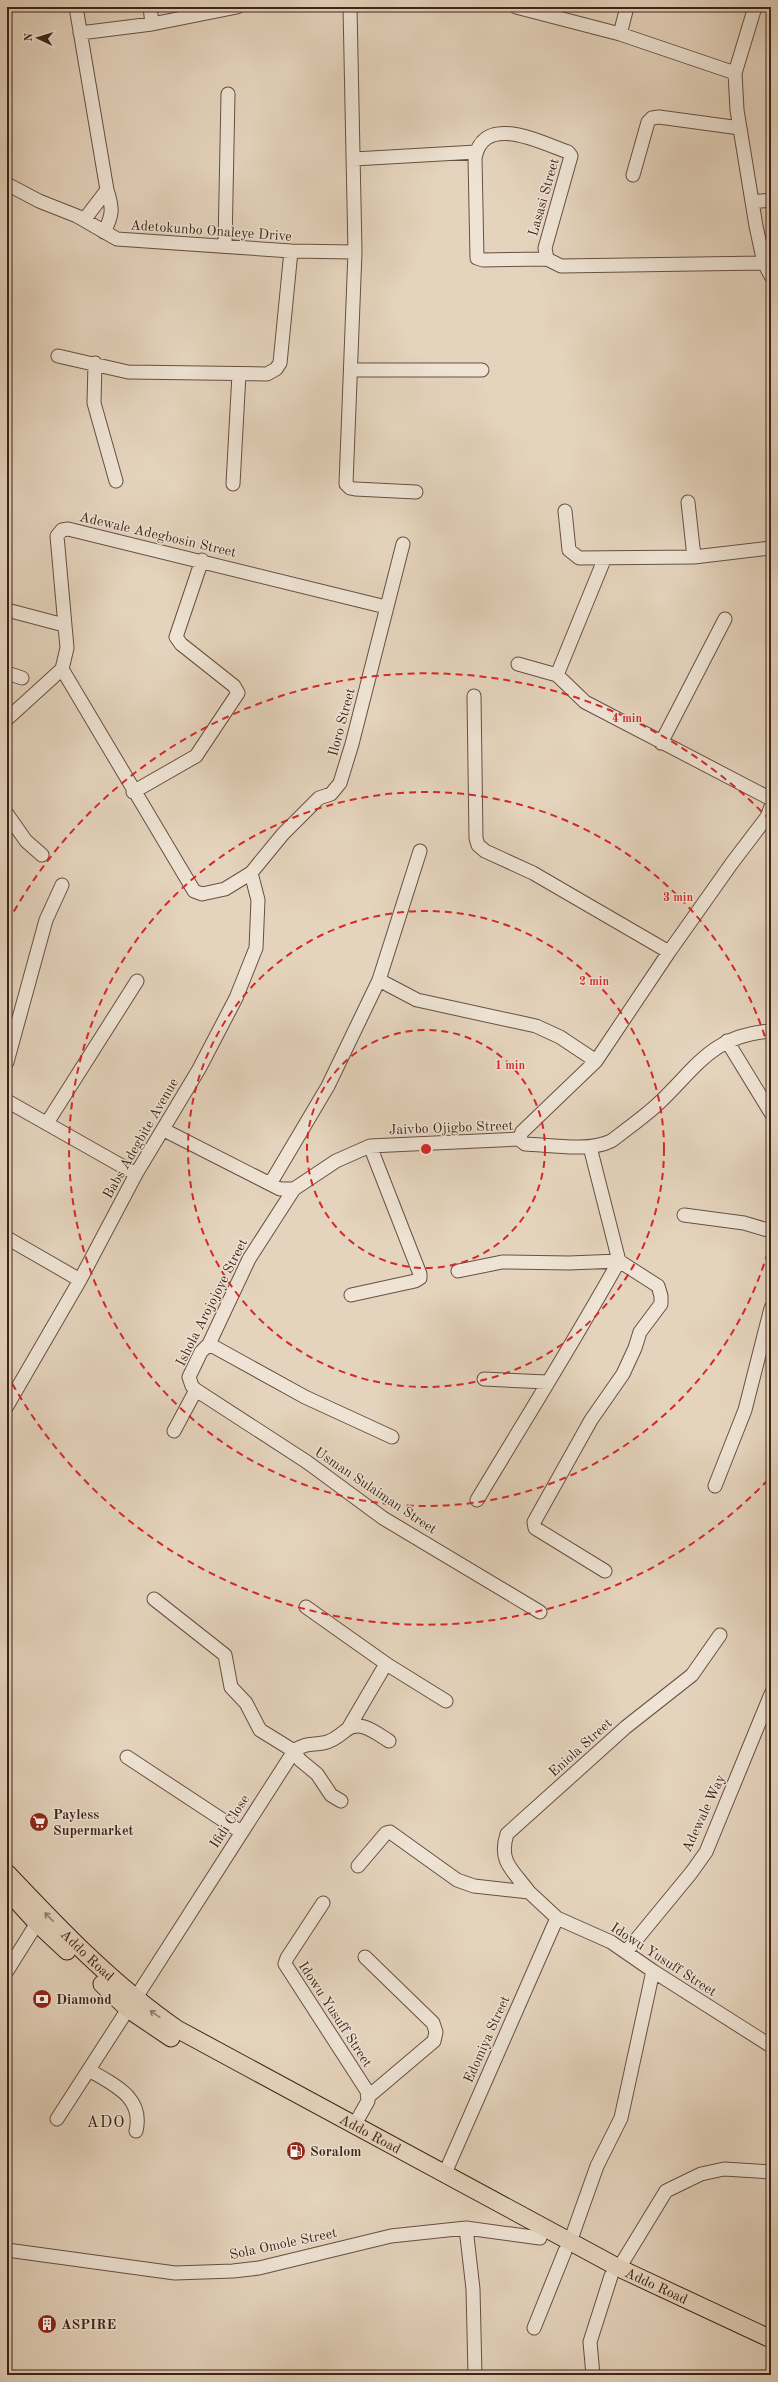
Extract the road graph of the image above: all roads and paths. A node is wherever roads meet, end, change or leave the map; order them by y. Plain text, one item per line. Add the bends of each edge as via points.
1 (150, 7) edge
2 (237, 7) edge
3 (350, 7) edge
4 (516, 7) edge
5 (627, 7) edge
6 (754, 7) edge
7 (77, 13) dead end
8 (152, 24) junction
9 (80, 33) junction
10 (620, 34) junction
11 (735, 73) junction
12 (228, 94) dead end
13 (740, 128) junction
14 (476, 152) junction
15 (354, 159) junction
16 (633, 175) dead end
17 (7, 184) edge
18 (107, 190) junction
19 (771, 200) edge
20 (752, 202) junction
21 (84, 220) junction
22 (104, 232) junction
23 (225, 246) junction
24 (291, 251) junction
25 (355, 252) junction
26 (547, 259) junction
27 (764, 263) junction
28 (771, 276) edge
29 (58, 356) dead end
30 (95, 363) junction
31 (351, 370) junction
32 (482, 370) dead end
33 (239, 374) junction
34 (116, 481) dead end
35 (233, 484) dead end
36 (416, 492) dead end
37 (688, 502) dead end
38 (565, 511) dead end
39 (403, 544) dead end
40 (771, 548) edge
41 (694, 557) junction
42 (202, 560) junction
43 (604, 560) junction
44 (386, 607) junction
45 (7, 610) edge
46 (725, 619) dead end
47 (64, 625) junction
48 (518, 664) dead end
49 (62, 669) junction
50 (7, 674) edge
51 (558, 675) junction
52 (22, 678) dead end
53 (474, 696) dead end
54 (7, 719) edge
55 (661, 743) junction
56 (134, 792) junction
57 (771, 799) edge
58 (771, 807) edge
59 (7, 814) edge
60 (420, 851) dead end
61 (42, 855) dead end
62 (251, 873) junction
63 (62, 885) dead end
64 (669, 952) junction
65 (378, 980) junction
66 (137, 981) dead end
67 (771, 1030) edge
68 (727, 1041) junction
69 (596, 1060) junction
70 (7, 1062) edge
71 (7, 1101) edge
72 (771, 1113) edge
73 (47, 1123) junction
74 (164, 1130) junction
75 (519, 1139) junction
76 (370, 1146) junction
77 (590, 1147) junction
78 (136, 1174) junction
79 (270, 1184) junction
80 (294, 1189) junction
81 (684, 1215) dead end
82 (771, 1231) edge
83 (7, 1238) edge
84 (619, 1261) junction
85 (458, 1270) dead end
86 (80, 1280) junction
87 (351, 1294) dead end
88 (771, 1308) edge
89 (209, 1344) junction
90 (484, 1379) dead end
91 (547, 1382) junction
92 (196, 1390) junction
93 (7, 1406) edge
94 (174, 1431) dead end
95 (392, 1437) dead end
96 (715, 1486) dead end
97 (477, 1500) dead end
98 (606, 1571) dead end
99 (154, 1599) dead end
100 (306, 1607) dead end
101 (540, 1612) dead end
102 (720, 1635) dead end
103 (388, 1665) junction
104 (771, 1694) edge
105 (446, 1701) dead end
106 (349, 1727) junction
107 (389, 1741) dead end
108 (294, 1751) junction
109 (128, 1757) dead end
110 (341, 1801) dead end
111 (241, 1832) junction
112 (358, 1866) dead end
113 (7, 1873) edge
114 (7, 1890) edge
115 (529, 1892) junction
116 (323, 1903) dead end
117 (557, 1918) junction
118 (37, 1923) junction
119 (626, 1952) junction
120 (365, 1957) dead end
121 (7, 1971) edge
122 (653, 1971) junction
123 (132, 2004) junction
124 (771, 2046) edge
125 (89, 2070) junction
126 (369, 2096) junction
127 (57, 2119) dead end
128 (355, 2124) junction
129 (136, 2131) dead end
130 (771, 2172) edge
131 (445, 2173) junction
132 (466, 2228) junction
133 (540, 2238) junction
134 (568, 2247) junction
135 (7, 2250) edge
136 (615, 2272) junction
137 (534, 2328) dead end
138 (771, 2339) edge
139 (771, 2350) edge
140 (475, 2375) edge
141 (592, 2375) edge

1 - 8 street
2 - 8 street
3 - 15 street
4 - 10 street
5 - 10 street
6 - 11 street
7 - 9 street
8 - 9 street
9 - 18 street
10 - 11 street
11 - 13 street
12 - 23 street
13 - 16 street via 652,118 648,122
13 - 20 street
14 - 15 street
14 - 26 street via 478,258
14 - 26 street, Lasasi Street via 487,137 498,132 521,136 568,152 571,156 545,248
15 - 25 street
17 - 21 street, Adetokunbo Onaleye Drive
18 - 21 street
18 - 22 street via 112,218
19 - 20 street
20 - 27 street
21 - 22 street, Adetokunbo Onaleye Drive
22 - 23 street, Adetokunbo Onaleye Drive via 117,239 131,241
23 - 24 street, Adetokunbo Onaleye Drive
24 - 25 street, Adetokunbo Onaleye Drive
24 - 33 street via 280,363 267,374
25 - 31 street
26 - 27 street via 561,266
27 - 28 street
29 - 30 street
30 - 33 street via 128,372
30 - 34 street via 94,403
31 - 32 street
31 - 36 street via 346,484 355,489
33 - 35 street
37 - 41 street
38 - 43 street via 569,550 579,558
39 - 44 street, Iloro Street
40 - 41 street
41 - 43 street
42 - 44 street, Adewale Adegbosin Street
42 - 47 street, Adewale Adegbosin Street via 68,529 62,530 57,536
42 - 56 street via 176,637 181,644 234,686 238,693 196,756
43 - 51 street via 560,664
44 - 62 street, Iloro Street via 340,783 331,794 319,798 283,834
45 - 47 street
46 - 55 street
47 - 49 street, Adewale Adegbosin Street via 66,648
48 - 51 street
49 - 54 street
49 - 56 street, Iloro Street
50 - 52 street
51 - 55 street via 585,702
53 - 64 street via 478,845 485,851 533,873
55 - 57 street
56 - 62 street, Iloro Street via 194,891 202,894 225,889
58 - 64 street via 767,817
59 - 61 street via 26,841
60 - 65 street
62 - 74 street, Babs Adegbite Avenue via 258,900 256,948 236,998
63 - 70 street via 46,920
64 - 69 street
65 - 69 street via 417,1000 536,1026 560,1037
65 - 79 street via 328,1086
66 - 73 street
67 - 68 street, Jaivbo Ojigbo Street via 754,1032
68 - 72 street
68 - 77 street, Jaivbo Ojigbo Street via 700,1059 659,1103 611,1141
69 - 75 street via 522,1132
71 - 73 street
73 - 78 street
74 - 78 street, Babs Adegbite Avenue
74 - 79 street
75 - 76 street, Jaivbo Ojigbo Street
75 - 77 street, Jaivbo Ojigbo Street via 525,1144
76 - 80 street, Jaivbo Ojigbo Street via 336,1161
76 - 87 street via 420,1278
77 - 84 street
78 - 86 street, Babs Adegbite Avenue
79 - 80 street via 280,1189
80 - 89 street, Ishola Arojojoye Street via 249,1259
81 - 82 street via 744,1223
83 - 86 street
84 - 85 street via 502,1262
84 - 91 street via 564,1359
84 - 98 street via 658,1286 661,1304 640,1332 623,1374 592,1420 534,1522 535,1528
86 - 93 street, Babs Adegbite Avenue
88 - 96 street via 745,1410
89 - 92 street, Ishola Arojojoye Street via 201,1352 189,1377
89 - 95 street via 305,1397
90 - 91 street
91 - 97 street
92 - 94 street
92 - 101 street, Usman Sulaiman Street via 307,1462 383,1518
99 - 108 street via 225,1655 232,1687 246,1703 260,1730
100 - 103 street
102 - 115 street, Eniola Street via 692,1675 626,1727 507,1834 503,1846 504,1858
103 - 105 street
103 - 106 street via 383,1669
104 - 119 street, Adewale Way via 706,1852
106 - 107 street via 358,1725 368,1728
106 - 108 street via 340,1736 324,1743 308,1743
108 - 110 street via 300,1760 317,1774 331,1795
108 - 111 street, Ifidi Close
109 - 111 street
111 - 123 street, Ifidi Close
112 - 115 street via 386,1833 390,1832 457,1880 474,1886
123 -> 113 main road, Addo Road
114 - 118 main road, Addo Road
115 - 117 street, Idowu Yusuff Street
116 - 126 street, Idowu Yusuff Street via 285,1964
117 - 119 street, Idowu Yusuff Street via 611,1942
117 - 131 street, Edomiya Street
118 - 121 street
118 - 123 main road, Addo Road
119 - 122 street, Idowu Yusuff Street
120 - 126 street via 433,2023 436,2032 434,2041
122 - 124 street, Idowu Yusuff Street
122 - 134 street via 621,2118 597,2166
123 - 125 street, Ifidi Close
128 -> 123 main road, Addo Road
123 - 133 main road, Addo Road via 173,2039
125 - 127 street, Ifidi Close
125 - 129 street via 121,2089 132,2099 139,2121
126 - 128 street
128 - 131 main road, Addo Road
130 - 136 street via 724,2169 701,2174 666,2191
131 - 134 main road, Addo Road
132 - 133 street, Sola Omole Street
132 - 135 street, Sola Omole Street via 391,2236 259,2268 233,2271 175,2273
132 - 140 street via 474,2289
133 - 134 main road, Addo Road
134 - 136 main road, Addo Road
134 - 137 street
136 - 138 main road, Addo Road
136 - 139 main road, Addo Road
136 - 141 street via 590,2342

